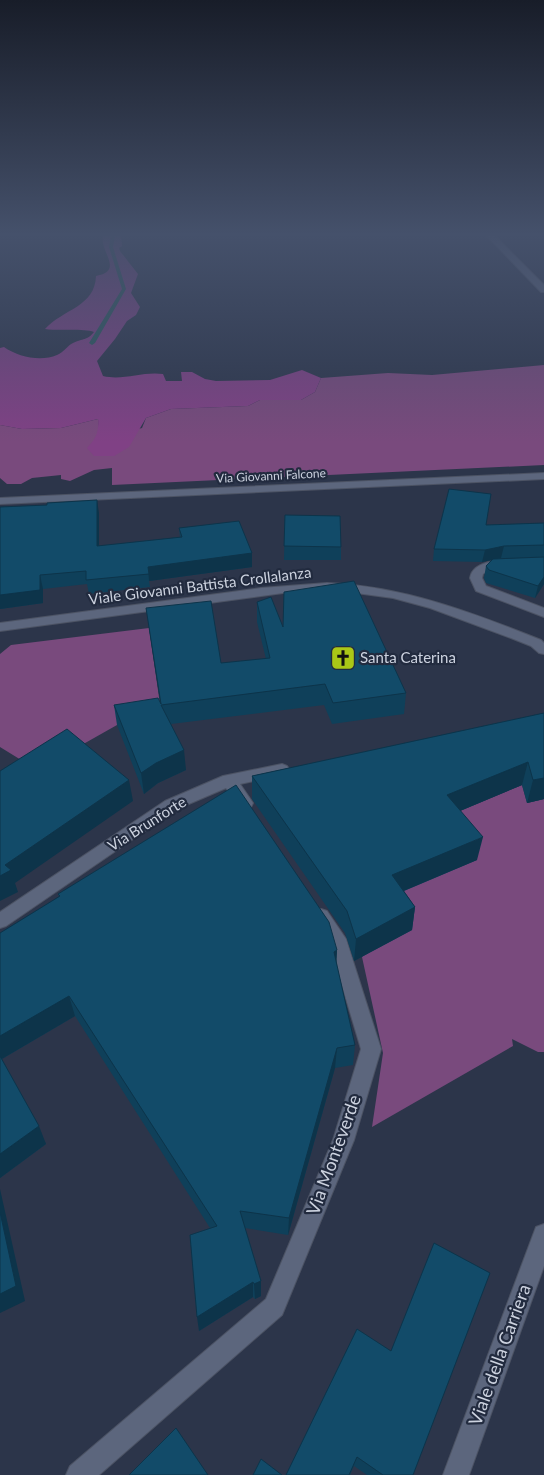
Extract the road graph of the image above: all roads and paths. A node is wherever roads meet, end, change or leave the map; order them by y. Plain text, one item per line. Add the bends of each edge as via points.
1 (544, 476) edge
2 (0, 501) edge
3 (544, 563) edge
4 (544, 613) edge
5 (0, 627) edge
6 (541, 646) edge
7 (295, 767) edge
8 (229, 780) junction
9 (256, 819) edge
10 (310, 899) edge
11 (0, 921) edge
12 (544, 1236) edge
13 (80, 1475) edge
14 (456, 1475) edge

1 - 2 main road, Via Giovanni Falcone
3 - 4 main road via 487,566 477,572 476,578 481,588
5 - 6 main road, Viale Giovanni Battista Crollalanza via 281,590 338,587 372,590 444,607
7 - 8 main road, Via Brunforte
8 - 9 main road
8 - 11 main road, Via Brunforte via 171,805
10 - 13 main road, Via Monteverde via 337,939 371,1049 343,1140 274,1307
12 - 14 main road, Viale della Carriera

